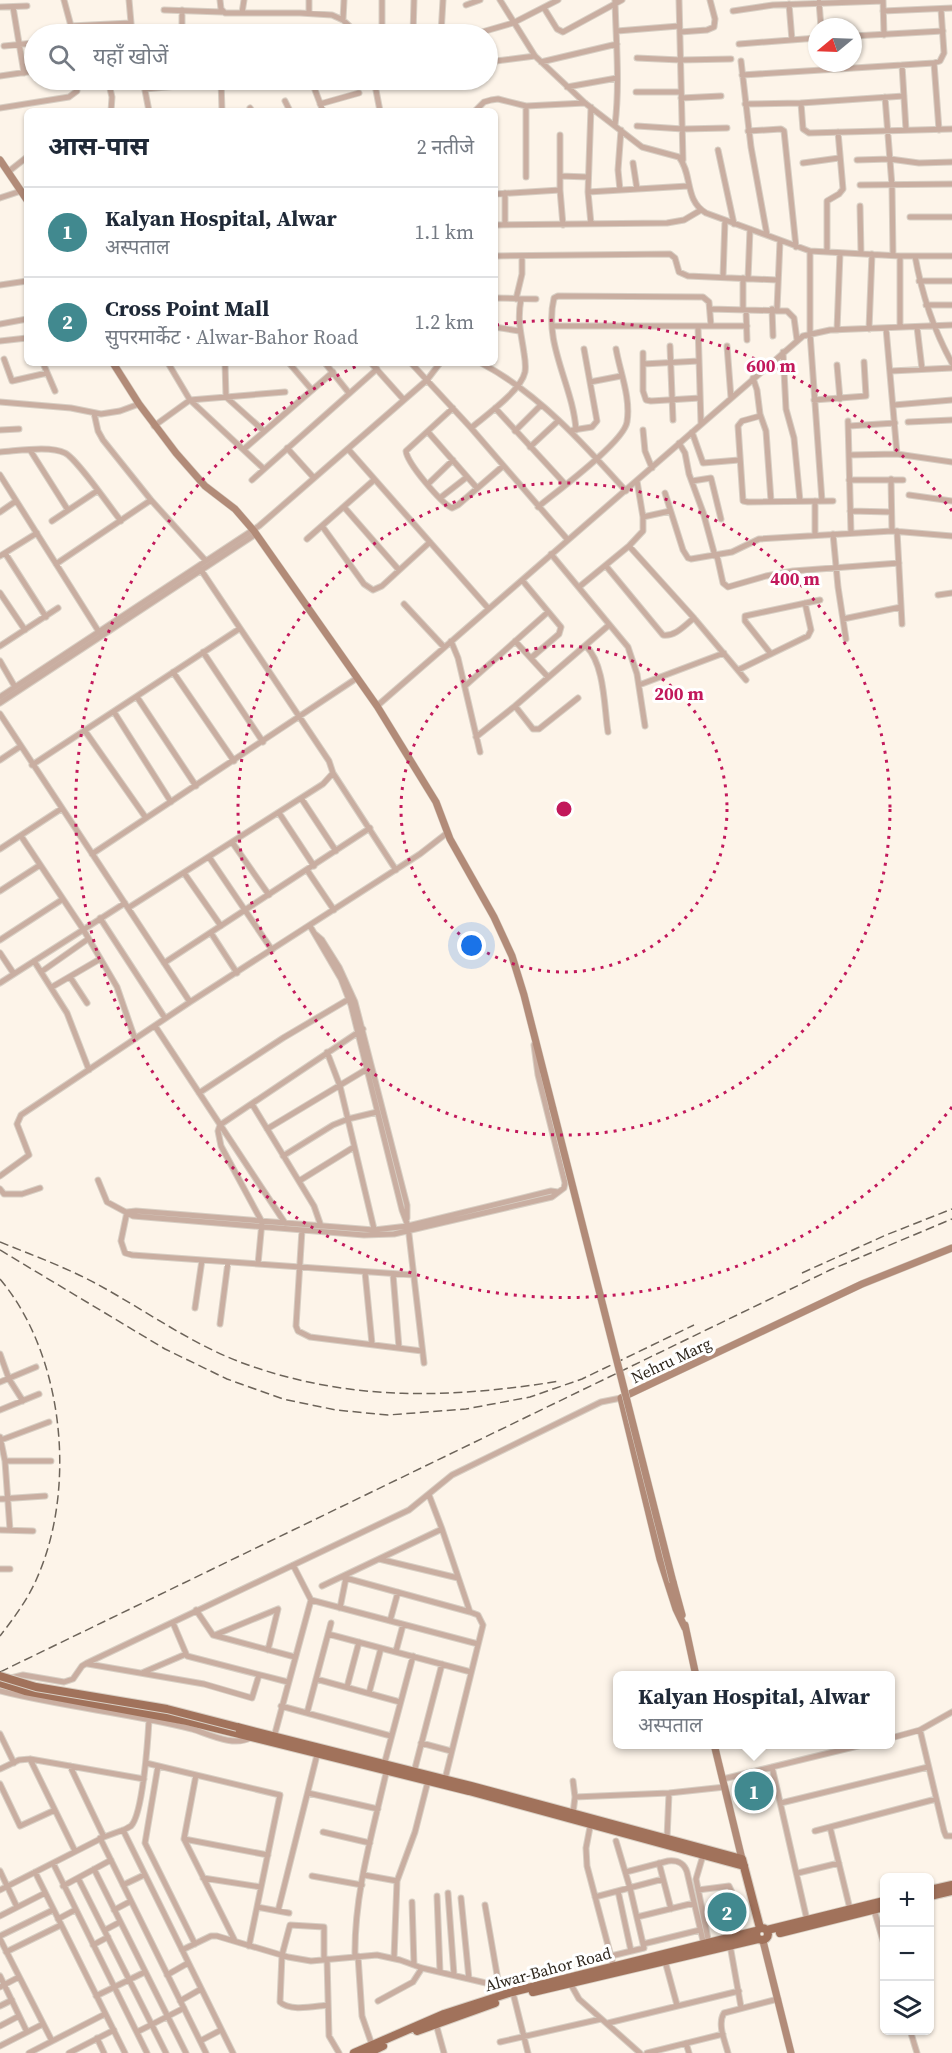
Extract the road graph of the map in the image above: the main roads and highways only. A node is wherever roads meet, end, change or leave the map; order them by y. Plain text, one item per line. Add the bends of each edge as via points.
1 (0, 1676) edge
2 (0, 1683) edge
3 (237, 1730) junction
4 (386, 1767) junction
5 (525, 1803) junction
6 (592, 1821) junction
7 (704, 1851) junction
8 (952, 1885) edge
9 (934, 1889) edge
10 (952, 1891) edge
11 (934, 1895) edge
12 (880, 1902) edge
13 (880, 1908) edge
14 (762, 1934) junction
15 (614, 1970) junction
16 (513, 1995) junction
17 (370, 2049) edge
18 (354, 2053) edge

1 - 3 main road, bridge via 36,1687 167,1709
2 - 3 main road via 39,1694
3 - 4 main road
3 - 4 main road via 249,1737 317,1755
4 - 5 main road via 428,1781
4 - 5 main road via 445,1779
5 - 6 main road
5 - 6 main road
6 - 7 main road
6 - 7 main road
7 - 14 main road via 743,1863
8 - 9 main road
10 - 11 main road
12 - 14 main road
13 - 14 main road
14 - 15 main road, Alwar-Bahor Road
14 - 15 main road, Alwar-Bahor Road via 665,1961
15 - 16 main road, Alwar-Bahor Road
15 - 16 main road, Alwar-Bahor Road
16 - 17 main road, Alwar-Bahor Road
16 - 17 main road, Alwar-Bahor Road via 444,2014
17 - 18 main road, Alwar-Bahor Road

